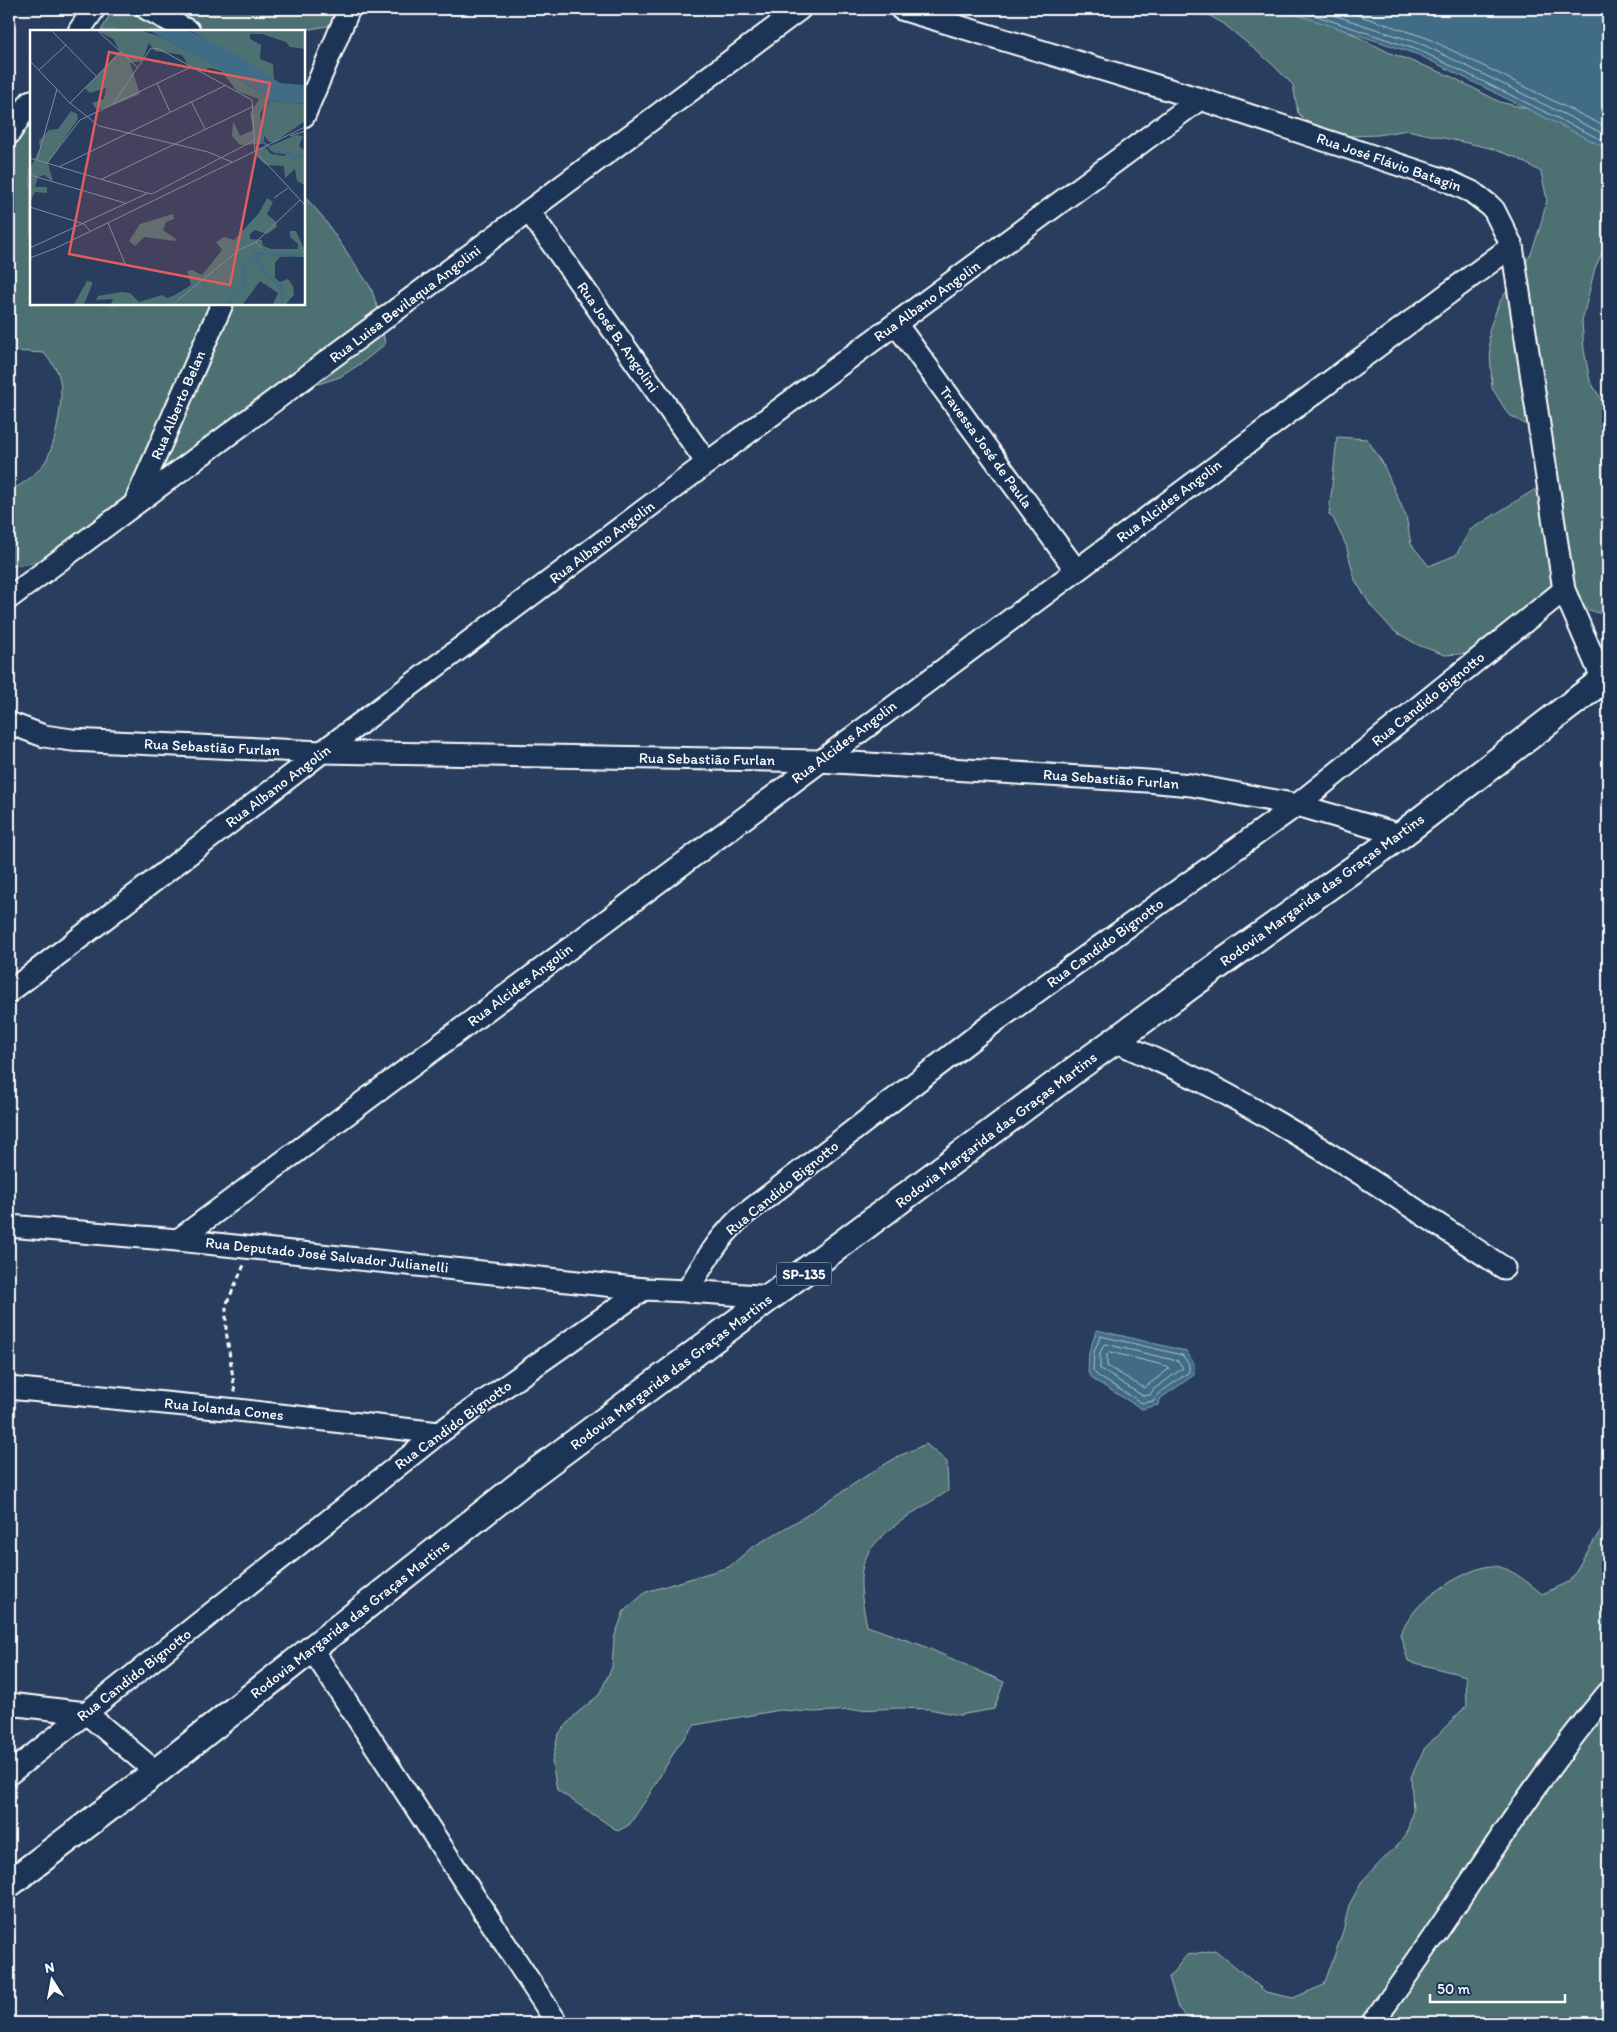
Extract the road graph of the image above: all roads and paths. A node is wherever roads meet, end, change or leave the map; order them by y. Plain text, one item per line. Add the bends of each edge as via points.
1 (94, 9) edge
2 (146, 9) edge
3 (349, 9) edge
4 (800, 9) edge
5 (901, 9) edge
6 (80, 30) edge
7 (187, 30) edge
8 (1200, 99) junction
9 (30, 102) edge
10 (307, 102) edge
11 (9, 134) edge
12 (528, 212) junction
13 (1512, 246) junction
14 (222, 305) edge
15 (896, 324) junction
16 (707, 464) junction
17 (134, 505) junction
18 (1076, 570) junction
19 (1564, 590) junction
20 (9, 598) edge
21 (1606, 680) edge
22 (9, 722) edge
23 (322, 752) junction
24 (820, 761) junction
25 (1297, 805) junction
26 (1401, 835) junction
27 (9, 992) edge
28 (1115, 1041) junction
29 (9, 1226) edge
30 (178, 1240) junction
31 (252, 1248) junction
32 (1504, 1268) dead end
33 (644, 1289) junction
34 (687, 1291) junction
35 (773, 1296) junction
36 (9, 1388) edge
37 (237, 1410) junction
38 (439, 1433) junction
39 (312, 1649) junction
40 (1608, 1692) edge
41 (9, 1704) edge
42 (86, 1713) junction
43 (156, 1772) junction
44 (9, 1774) edge
45 (9, 1884) edge
46 (557, 2023) edge
47 (1372, 2023) edge

1 - 6 street
2 - 7 street
3 - 10 street
4 - 12 street, Rua Luisa Bevilaqua Angolini
5 - 8 street, Rua José Flávio Batagin
8 - 13 street, Rua José Flávio Batagin via 1423,172 1472,192 1494,210
8 - 15 street, Rua Albano Angolin
9 - 11 street
12 - 16 street, Rua José B. Angolini
12 - 17 street, Rua Luisa Bevilaqua Angolini
13 - 18 street, Rua Alcides Angolin
13 - 19 street, Rua José Flávio Batagin
14 - 17 street, Rua Alberto Belan
15 - 16 street, Rua Albano Angolin
15 - 18 street, Travessa José de Paula
16 - 23 street, Rua Albano Angolin
17 - 20 street, Rua Luisa Bevilaqua Angolini
18 - 24 street, Rua Alcides Angolin
19 - 21 street, Rua José Flávio Batagin
19 - 25 street, Rua Candido Bignotto
21 - 26 main road, Rodovia Margarida das Graças Martins / SP-135
22 - 23 street, Rua Sebastião Furlan via 44,736 72,740
23 - 24 street, Rua Sebastião Furlan
23 - 27 street, Rua Albano Angolin
24 - 25 street, Rua Sebastião Furlan via 1156,782 1226,790
24 - 30 street, Rua Alcides Angolin
25 - 26 street, Rua Sebastião Furlan
25 - 34 street, Rua Candido Bignotto via 994,1023 741,1217 713,1248
26 - 28 main road, Rodovia Margarida das Graças Martins / SP-135
28 - 32 street via 1211,1086 1253,1110
28 - 35 main road, Rodovia Margarida das Graças Martins / SP-135
29 - 30 street, Rua Deputado José Salvador Julianelli
30 - 31 street, Rua Deputado José Salvador Julianelli
31 - 33 street, Rua Deputado José Salvador Julianelli
31 - 37 path via 226,1305 226,1330
33 - 34 street
33 - 38 street, Rua Candido Bignotto
34 - 35 street
35 - 39 main road, Rodovia Margarida das Graças Martins / SP-135 via 533,1474
36 - 37 street, Rua Iolanda Cones
37 - 38 street, Rua Iolanda Cones
38 - 42 street, Rua Candido Bignotto
39 - 43 main road, Rodovia Margarida das Graças Martins / SP-135
39 - 46 street
40 - 47 street
41 - 42 street
42 - 43 street
42 - 44 street, Rua Candido Bignotto
43 - 45 main road, Rodovia Margarida das Graças Martins / SP-135

